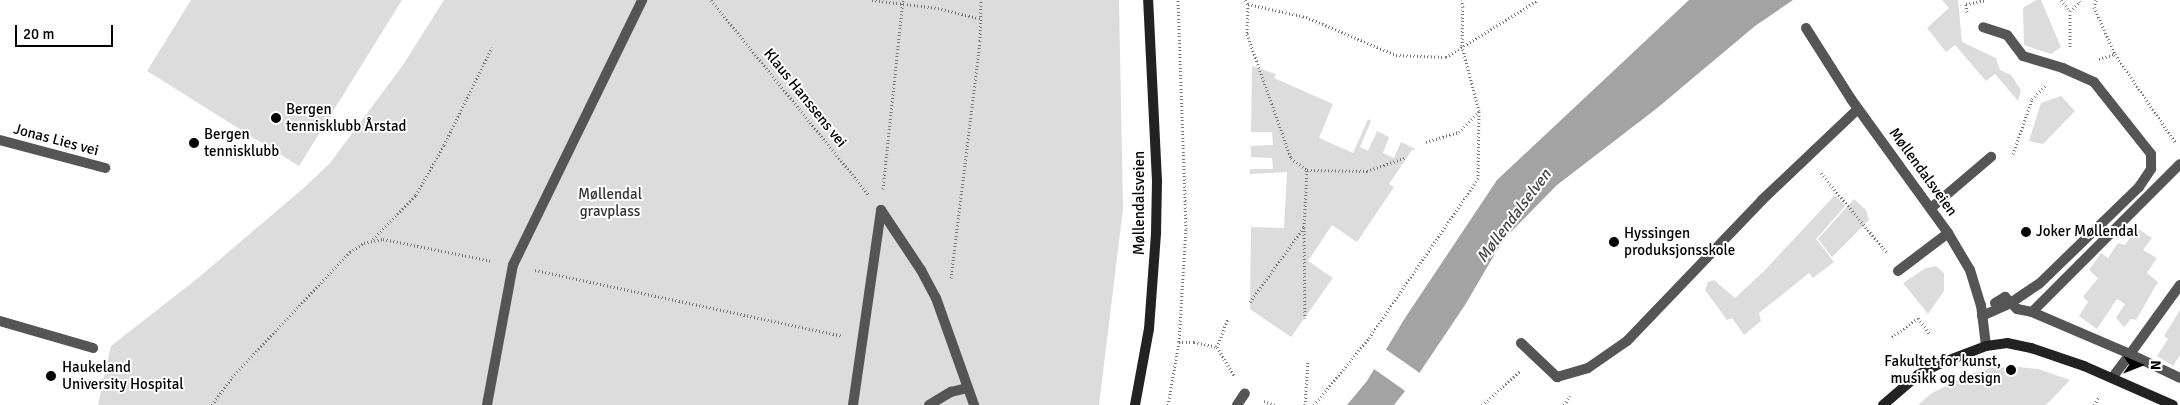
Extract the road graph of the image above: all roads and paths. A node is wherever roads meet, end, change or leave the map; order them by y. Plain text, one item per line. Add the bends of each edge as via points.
1 (642, 0) edge
2 (711, 0) edge
3 (872, 0) edge
4 (981, 0) edge
5 (1148, 0) edge
6 (1460, 0) edge
7 (1538, 0) edge
8 (2061, 0) edge
9 (2078, 0) edge
10 (2096, 0) edge
11 (903, 1) edge
12 (1247, 2) edge
13 (2070, 11) junction
14 (981, 18) junction
15 (1983, 27) dead end
16 (1806, 28) dead end
17 (1462, 46) junction
18 (492, 47) dead end
19 (2056, 66) junction
20 (2055, 87) dead end
21 (1858, 109) junction
22 (1479, 111) junction
23 (0, 140) edge
24 (1426, 142) dead end
25 (2180, 146) edge
26 (1407, 157) dead end
27 (1808, 157) junction
28 (1991, 157) dead end
29 (2012, 158) dead end
30 (2180, 164) edge
31 (105, 168) dead end
32 (1307, 170) junction
33 (1930, 208) junction
34 (881, 210) junction
35 (1304, 227) junction
36 (1948, 233) junction
37 (373, 239) dead end
38 (1899, 270) joint
39 (950, 285) dead end
40 (2180, 285) edge
41 (1250, 302) dead end
42 (1995, 302) dead end
43 (2010, 304) junction
44 (2032, 312) junction
45 (1982, 316) junction
46 (1228, 318) dead end
47 (1305, 318) dead end
48 (0, 321) edge
49 (1930, 334) dead end
50 (1892, 337) dead end
51 (1178, 342) dead end
52 (1521, 342) dead end
53 (1986, 346) junction
54 (1216, 347) junction
55 (93, 348) dead end
56 (2130, 354) junction
57 (1535, 356) junction
58 (1308, 360) dead end
59 (2112, 378) junction
60 (2180, 378) edge
61 (967, 388) junction
62 (1245, 393) joint
63 (487, 405) edge
64 (854, 405) edge
65 (928, 405) edge
66 (974, 405) edge
67 (1136, 405) edge
68 (1237, 405) edge
69 (1305, 405) edge
70 (1314, 405) edge
71 (1482, 405) edge
72 (1884, 405) edge
73 (2173, 405) edge

1 - 63 street via 514,265
2 - 34 path, Klaus Hanssens vei
3 - 11 path
4 - 14 path
5 - 67 street, Møllendalsveien via 1157,181 1156,234 1149,329
6 - 17 path via 1463,7
7 - 17 path
8 - 13 path
9 - 13 path via 2080,2
10 - 25 path via 2094,7 2114,54
11 - 14 path
11 - 34 path
12 - 17 path via 1306,17 1396,55 1446,57
12 - 32 path via 1246,34 1271,106 1291,158
13 - 19 path via 2070,51
14 - 39 path
15 - 19 street via 2007,35 2023,56
16 - 21 street, Møllendalsveien
17 - 22 path
18 - 37 path via 416,195
19 - 43 street via 2094,82 2152,154 2151,169 2139,187 2046,277
20 - 29 path via 2048,84 2032,99
21 - 27 street
21 - 33 street, Møllendalsveien
22 - 24 path via 1459,132
22 - 70 path via 1478,179 1369,338
23 - 31 street, Jonas Lies vei
26 - 32 path via 1367,170
27 - 38 path
27 - 57 street via 1762,200 1627,341 1588,368 1557,377
28 - 33 street
30 - 44 street
32 - 35 path
33 - 36 street, Møllendalsveien
34 - 61 street via 932,290
34 - 64 street
35 - 41 path
35 - 47 path
36 - 38 street
36 - 45 street, Møllendalsveien via 1970,270
40 - 56 street
42 - 43 street via 2005,297
43 - 44 street
43 - 45 street
44 - 56 street
45 - 53 street, Møllendalsveien
46 - 54 path
48 - 55 street
49 - 50 path via 1918,318
51 - 54 path
52 - 57 street
53 - 59 street via 2007,344 2031,348
53 - 72 street via 1958,355 1918,375
54 - 62 path
56 - 59 street
56 - 60 street
57 - 71 path
58 - 69 path
59 - 73 street
61 - 65 street via 951,392
61 - 66 street
62 - 68 street

